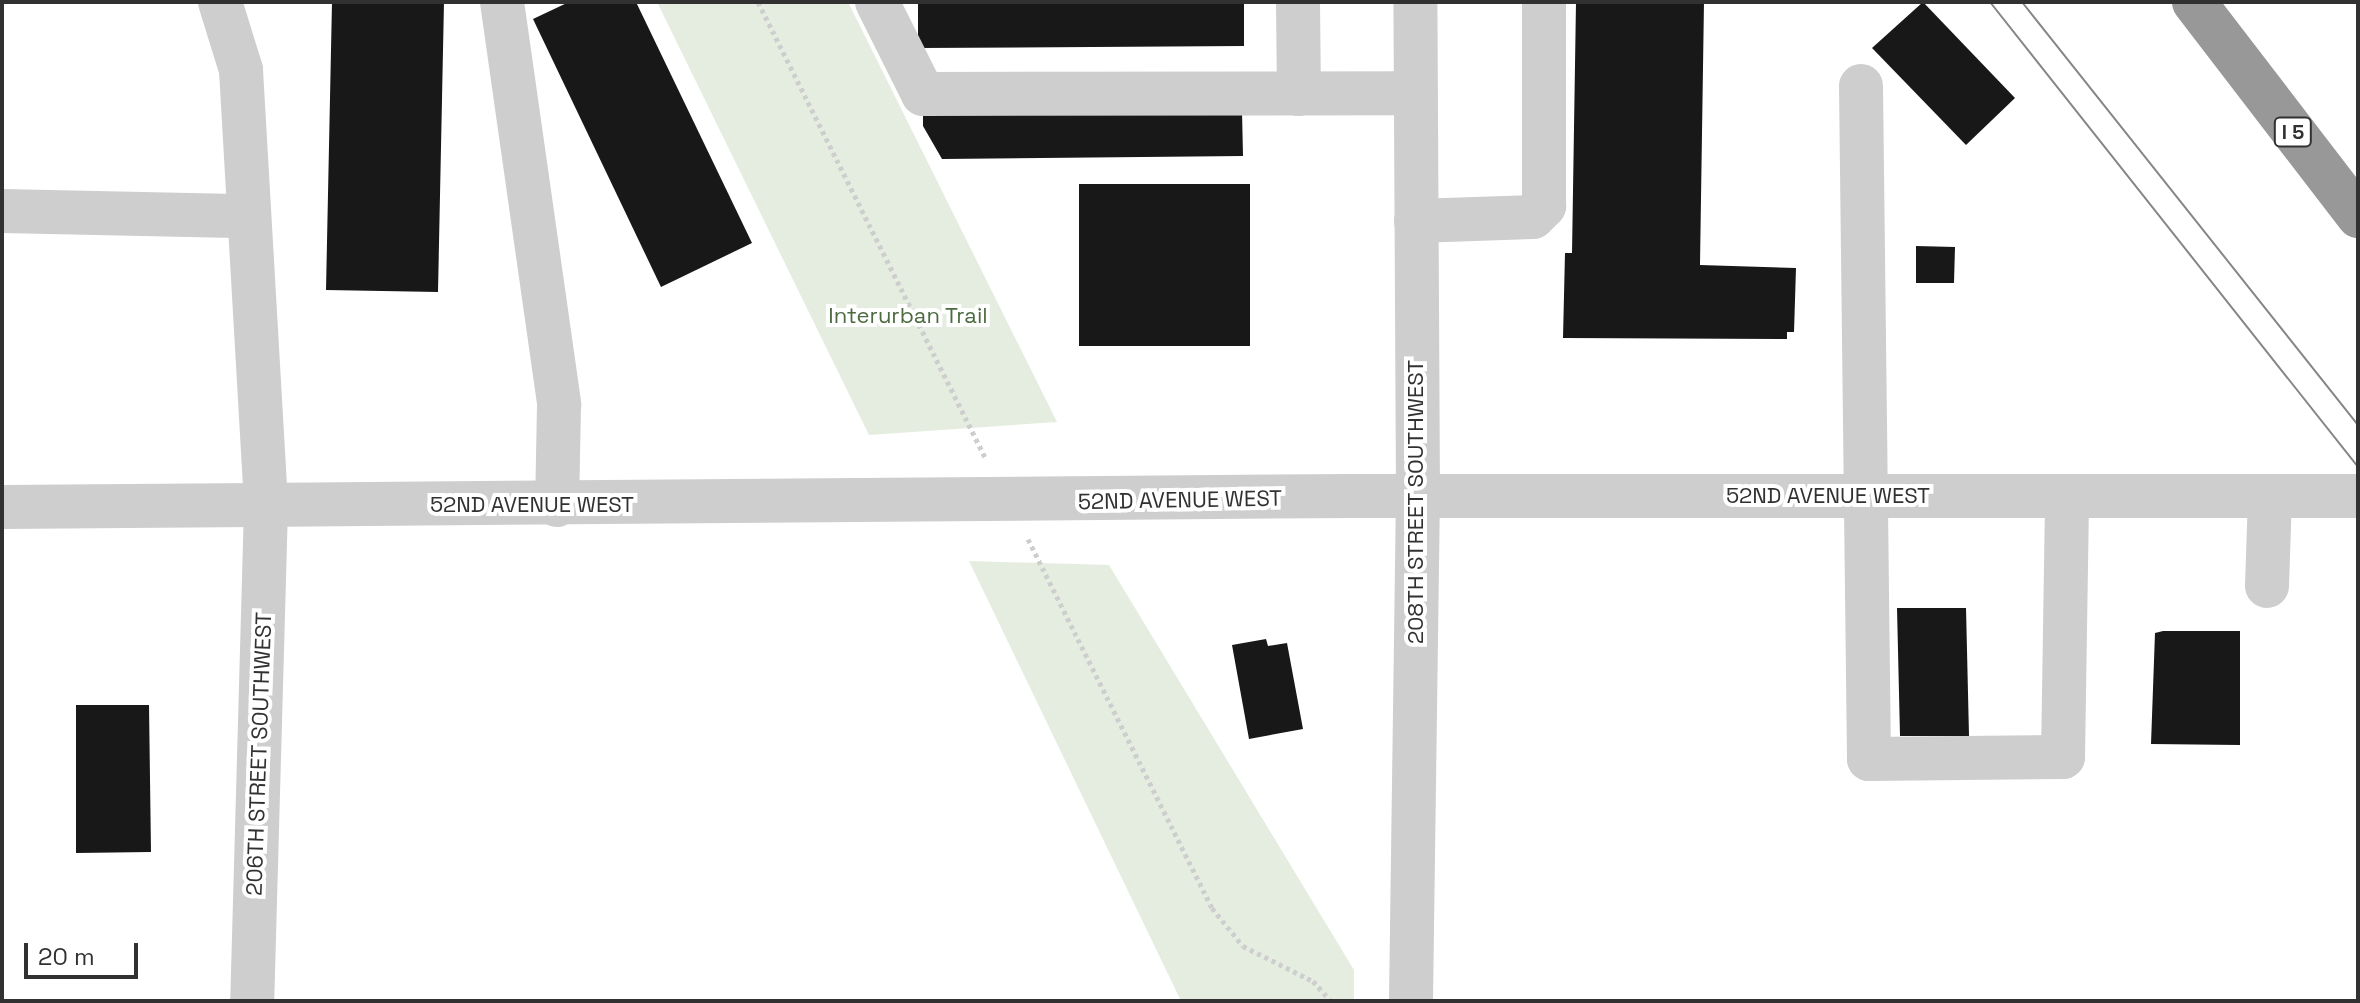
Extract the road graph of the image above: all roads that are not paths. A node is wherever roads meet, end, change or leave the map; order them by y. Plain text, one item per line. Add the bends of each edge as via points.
1 (220, 2) edge
2 (502, 2) edge
3 (877, 2) edge
4 (1298, 2) edge
5 (1415, 2) edge
6 (1544, 2) edge
7 (2194, 2) edge
8 (1861, 86) dead end
9 (1415, 93) junction
10 (1299, 94) junction
11 (2, 211) edge
12 (248, 216) junction
13 (2358, 216) edge
14 (1416, 221) junction
15 (1418, 496) junction
16 (1863, 496) junction
17 (2067, 496) junction
18 (2270, 496) junction
19 (2358, 496) edge
20 (557, 505) junction
21 (2, 507) edge
22 (266, 507) junction
23 (2267, 586) dead end
24 (252, 1001) edge
25 (1411, 1001) edge

1 - 12 street, 206TH STREET SOUTHWEST via 241,70
2 - 20 street via 559,405
3 - 10 street via 923,94
4 - 10 street
5 - 9 street, 208TH STREET SOUTHWEST
6 - 14 street via 1544,206 1533,217
7 - 13 highway, I 5
8 - 16 street
9 - 10 street
9 - 14 street, 208TH STREET SOUTHWEST
11 - 12 street
12 - 22 street, 206TH STREET SOUTHWEST
14 - 15 street, 208TH STREET SOUTHWEST
15 - 16 street, 52ND AVENUE WEST
15 - 20 street, 52ND AVENUE WEST
15 - 25 street, 208TH STREET SOUTHWEST
16 - 17 street, 52ND AVENUE WEST
16 - 17 street via 1869,759 2063,757
17 - 18 street, 52ND AVENUE WEST
18 - 19 street, 52ND AVENUE WEST
18 - 23 street
20 - 22 street, 52ND AVENUE WEST
21 - 22 street, 52ND AVENUE WEST
22 - 24 street, 206TH STREET SOUTHWEST

